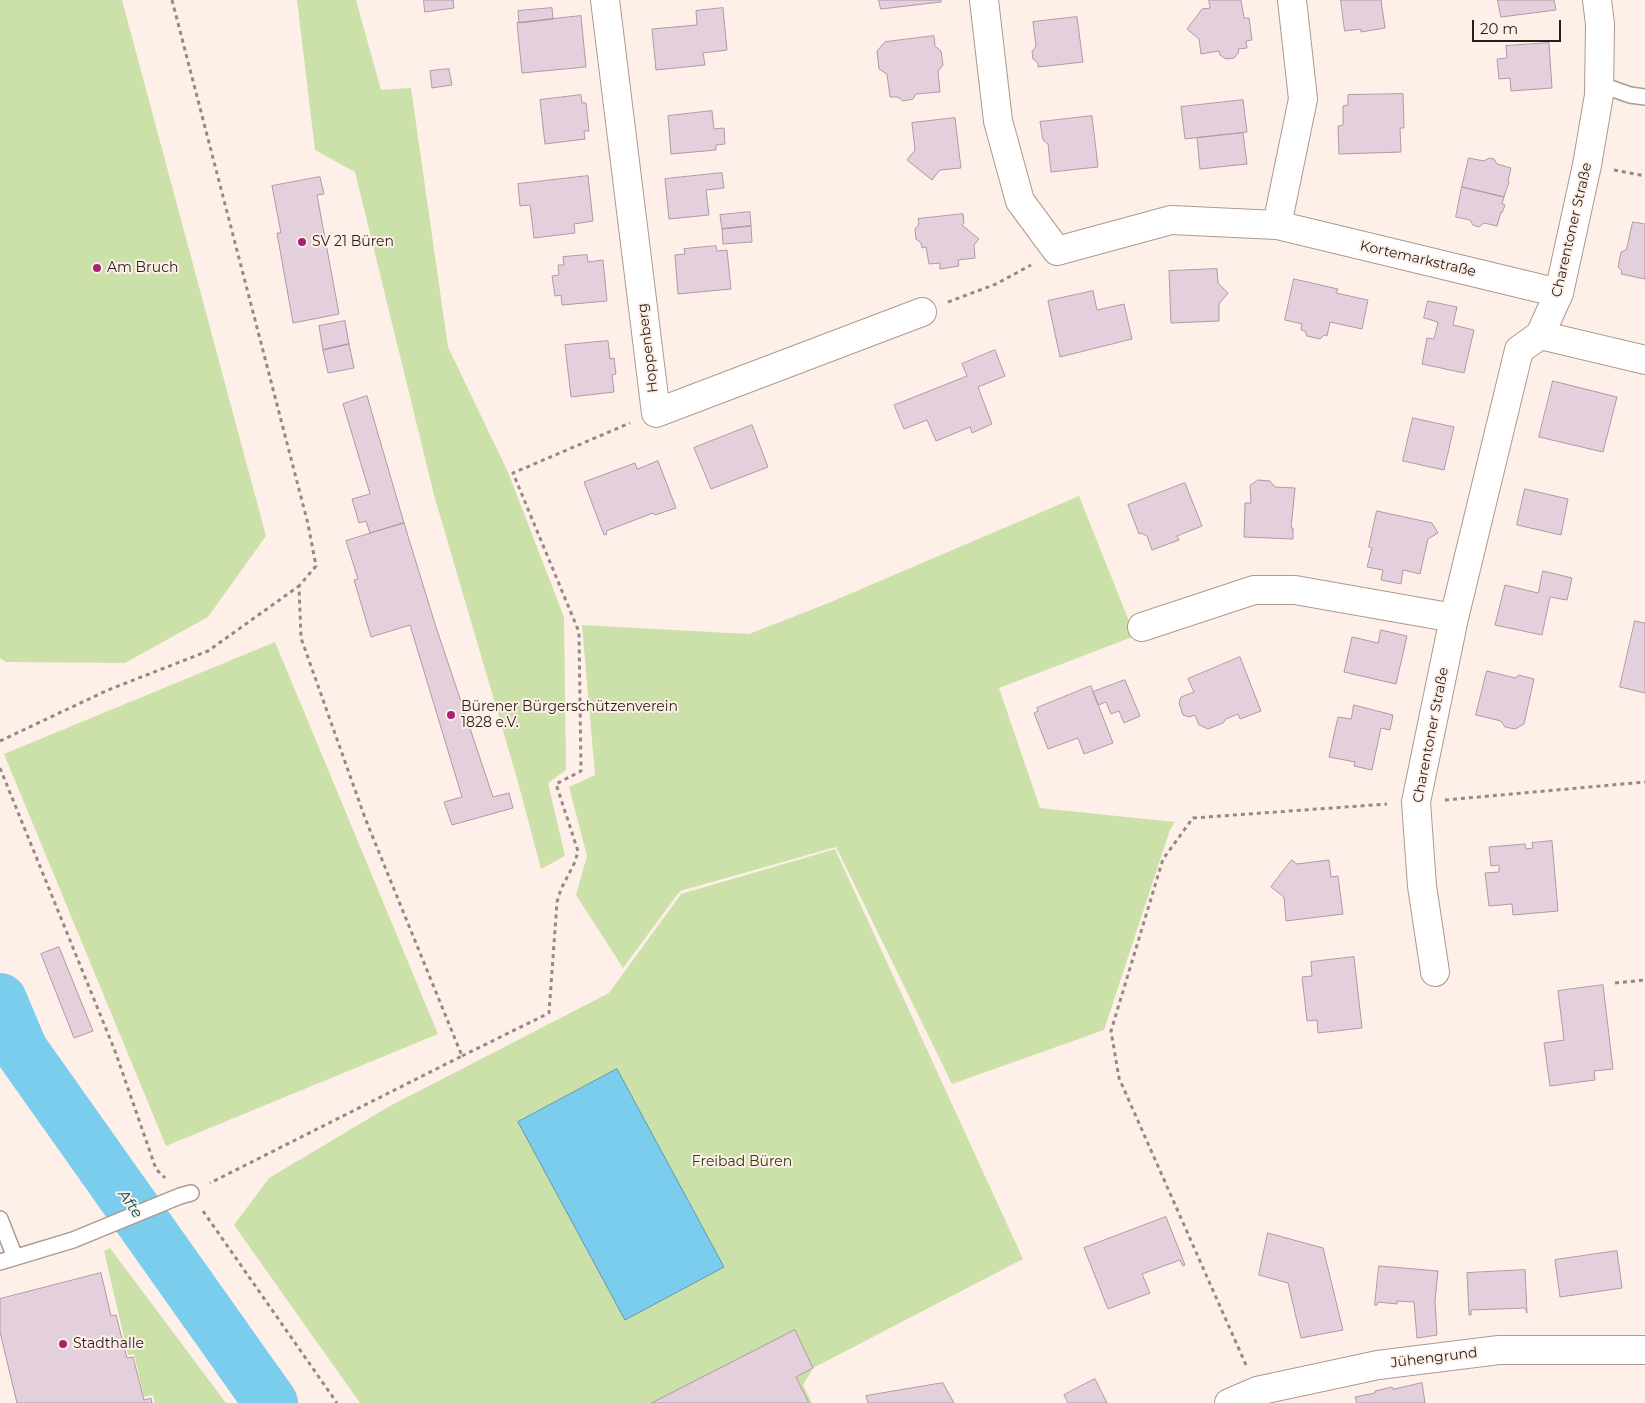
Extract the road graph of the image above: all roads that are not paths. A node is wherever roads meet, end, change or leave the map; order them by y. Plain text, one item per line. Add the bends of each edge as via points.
1 (606, 0) edge
2 (984, 0) edge
3 (1292, 0) edge
4 (1597, 0) edge
5 (1600, 84) junction
6 (1645, 97) edge
7 (1278, 225) junction
8 (1559, 293) junction
9 (922, 312) road end
10 (1540, 335) junction
11 (1645, 360) edge
12 (1454, 618) junction
13 (1142, 627) dead end
14 (1435, 972) dead end
15 (179, 1197) road end
16 (0, 1219) edge
17 (15, 1257) junction
18 (0, 1262) edge
19 (1645, 1350) edge
20 (1229, 1403) edge

1 - 9 street, Hoppenberg via 656,414
2 - 7 street, Kortemarkstraße via 998,121 1020,201 1057,251 1172,220
3 - 7 street via 1303,99
4 - 5 street, Charentoner Straße
5 - 6 lane
5 - 8 street, Charentoner Straße via 1587,165
7 - 8 street, Kortemarkstraße
8 - 10 street, Charentoner Straße
10 - 11 street
10 - 12 street, Charentoner Straße via 1519,350
12 - 13 street via 1295,590 1254,590
12 - 14 street, Charentoner Straße via 1416,802 1422,886
15 - 17 lane via 74,1240
16 - 17 lane
17 - 18 lane
19 - 20 street, Jühengrund via 1499,1350 1378,1365 1257,1391

